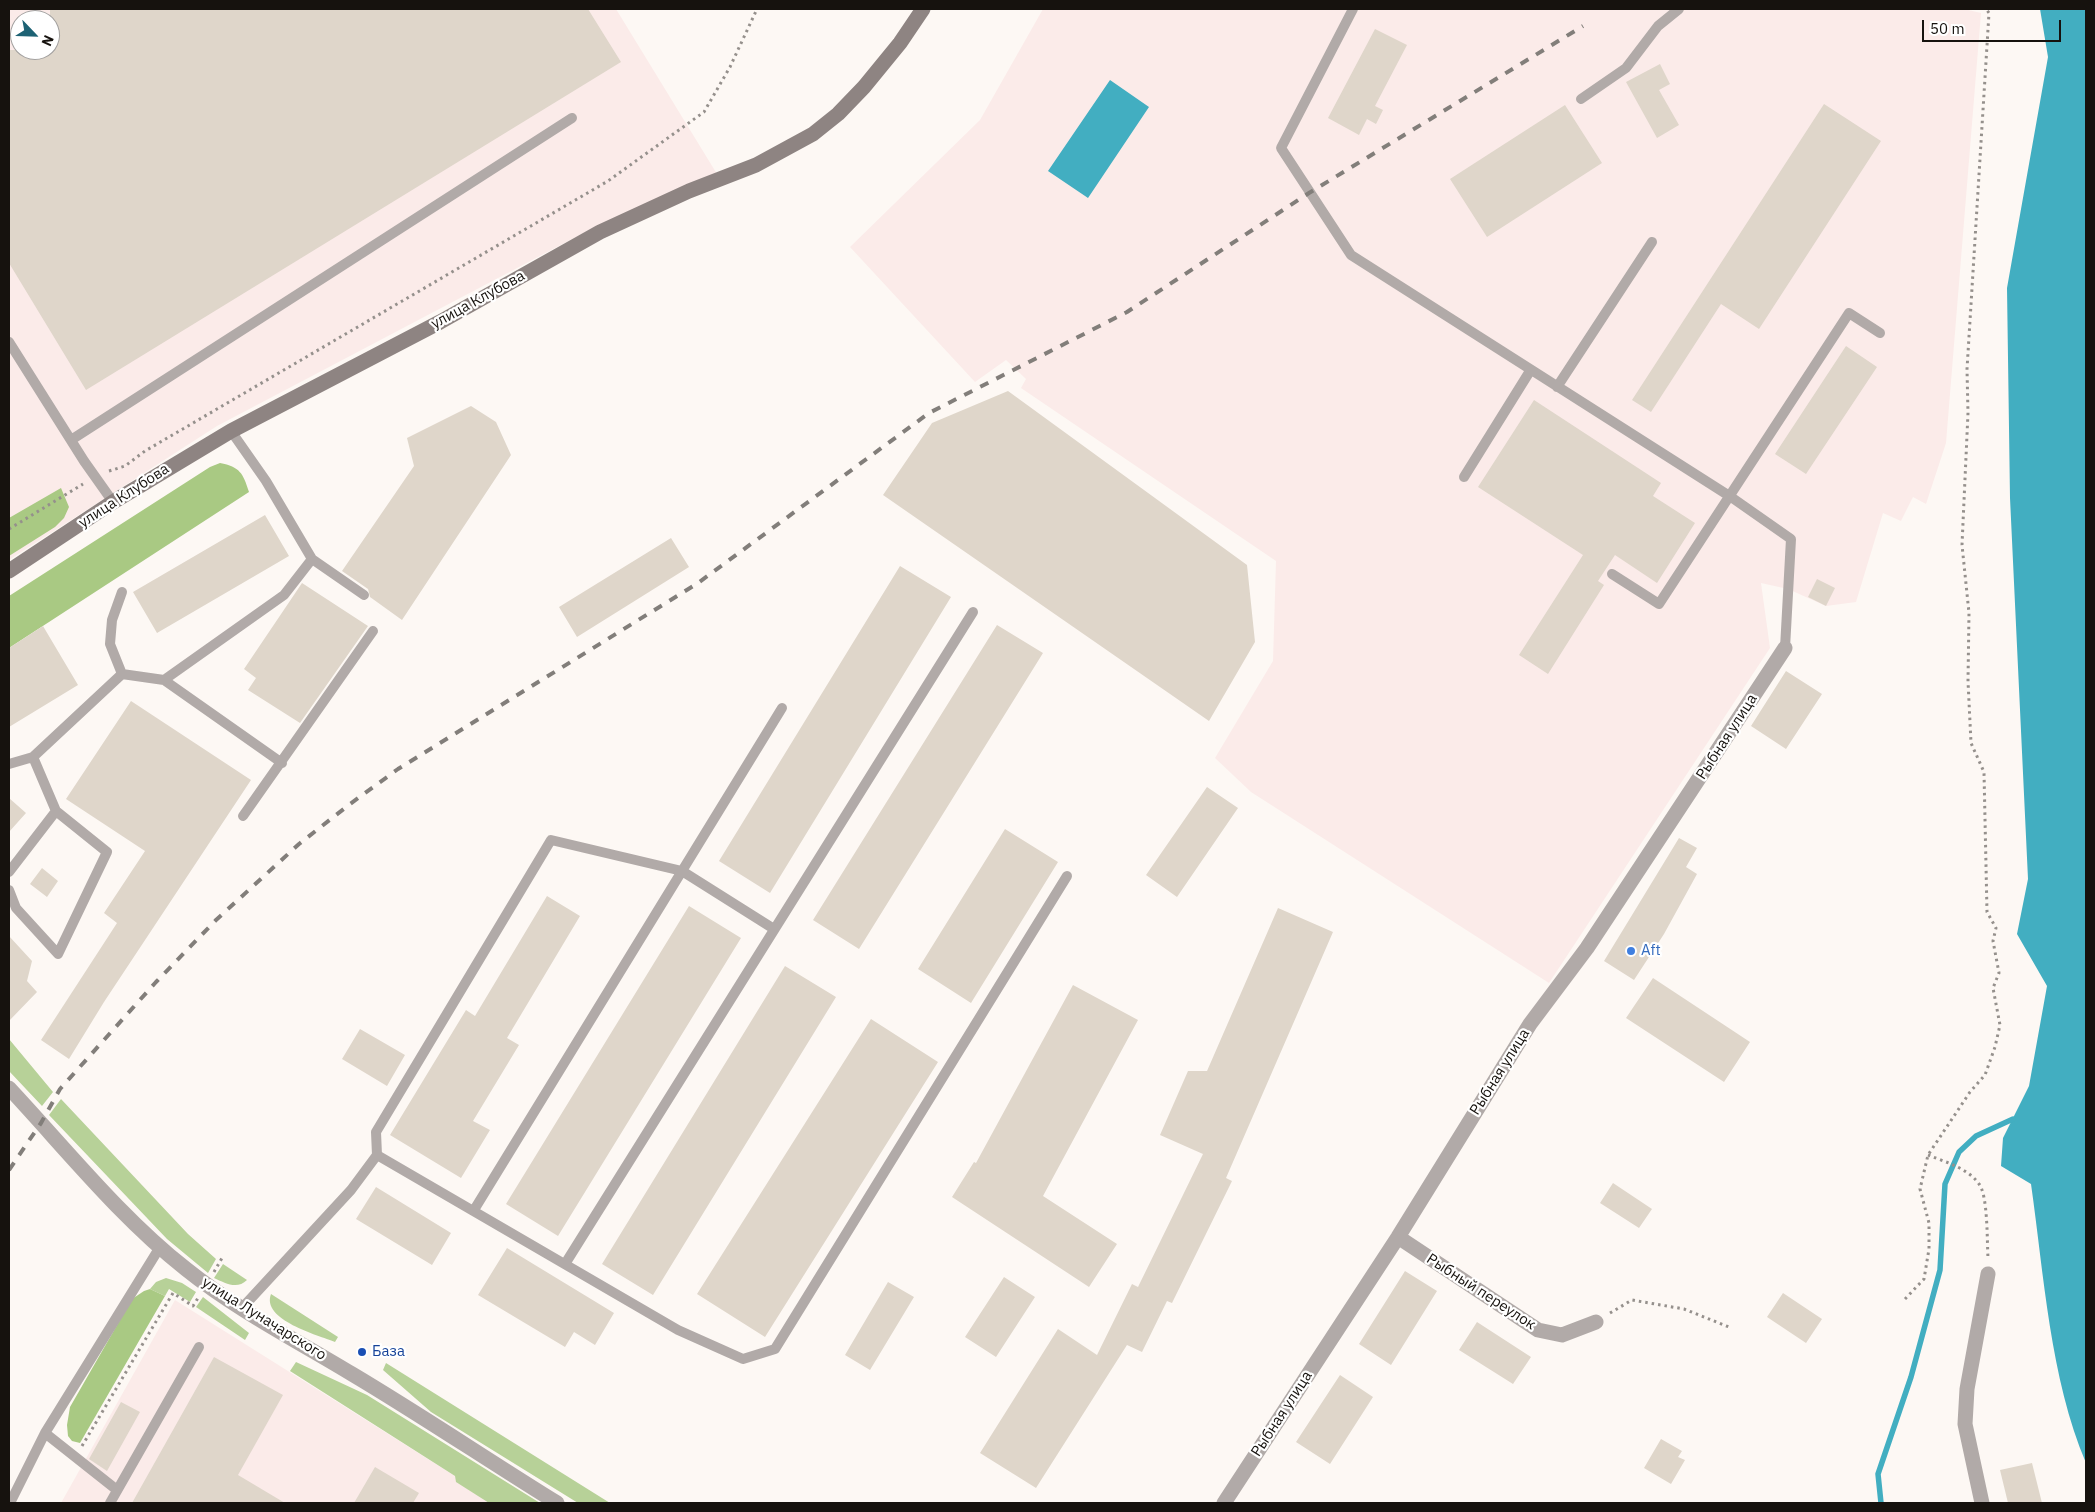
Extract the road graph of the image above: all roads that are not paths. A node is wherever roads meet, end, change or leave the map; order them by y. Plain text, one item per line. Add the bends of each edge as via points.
1 (923, 9) edge
2 (1353, 9) edge
3 (1679, 9) edge
4 (1581, 99) dead end
5 (572, 118) dead end
6 (1652, 242) dead end
7 (1880, 333) dead end
8 (9, 342) edge
9 (1530, 371) junction
10 (1557, 387) junction
11 (231, 430) junction
12 (70, 440) junction
13 (1464, 477) dead end
14 (1731, 497) junction
15 (113, 502) junction
16 (312, 559) junction
17 (9, 571) edge
18 (1612, 574) dead end
19 (122, 592) dead end
20 (364, 595) dead end
21 (972, 612) dead end
22 (373, 631) dead end
23 (1785, 648) joint
24 (122, 674) junction
25 (164, 680) junction
26 (782, 708) dead end
27 (33, 757) junction
28 (282, 763) junction
29 (9, 764) edge
30 (56, 811) junction
31 (243, 816) dead end
32 (682, 870) junction
33 (9, 872) edge
34 (1067, 876) dead end
35 (9, 890) edge
36 (774, 930) junction
37 (9, 1088) edge
38 (377, 1155) junction
39 (474, 1210) junction
40 (1398, 1237) junction
41 (160, 1247) junction
42 (565, 1264) junction
43 (1988, 1274) road end
44 (242, 1308) junction
45 (1596, 1322) road end
46 (199, 1347) dead end
47 (45, 1432) junction
48 (118, 1490) junction
49 (10, 1503) edge
50 (110, 1503) edge
51 (557, 1503) edge
52 (1224, 1503) edge
53 (1982, 1503) edge

1 - 11 main road, улица Клубова via 864,87 838,114 812,134 756,165 689,191 600,232 440,322
2 - 9 lane via 1281,148 1351,255
3 - 4 lane via 1658,26 1626,68
5 - 12 lane
6 - 10 lane
7 - 14 lane via 1849,313
8 - 12 lane
9 - 10 lane
9 - 13 lane
10 - 14 lane
11 - 15 main road, улица Клубова
11 - 16 lane via 266,481
12 - 15 lane
14 - 18 lane via 1659,604
14 - 23 lane via 1791,539
15 - 17 main road, улица Клубова
16 - 20 lane
16 - 25 lane via 284,596
19 - 24 lane via 112,620 110,644
21 - 36 lane
22 - 28 lane
23 - 40 street, Рыбная улица via 1587,948 1530,1024
24 - 25 lane
24 - 27 lane
25 - 28 lane
26 - 32 lane
27 - 29 lane
27 - 30 lane
28 - 31 lane
30 - 33 lane
30 - 35 lane via 107,852 58,954 16,908
32 - 36 lane
32 - 38 lane via 551,840 376,1132
32 - 39 lane
34 - 42 lane via 775,1349 743,1359 678,1330
36 - 42 lane
37 - 41 street, улица Луначарского
38 - 39 lane
38 - 44 lane via 350,1190
39 - 42 lane
40 - 45 street, Рыбный переулок via 1538,1330 1562,1335
40 - 52 street, Рыбная улица
41 - 44 street, улица Луначарского via 186,1270
41 - 47 lane
43 - 53 street via 1967,1390 1965,1424
44 - 51 street, улица Луначарского
46 - 48 lane
47 - 48 lane
47 - 49 lane
48 - 50 lane

